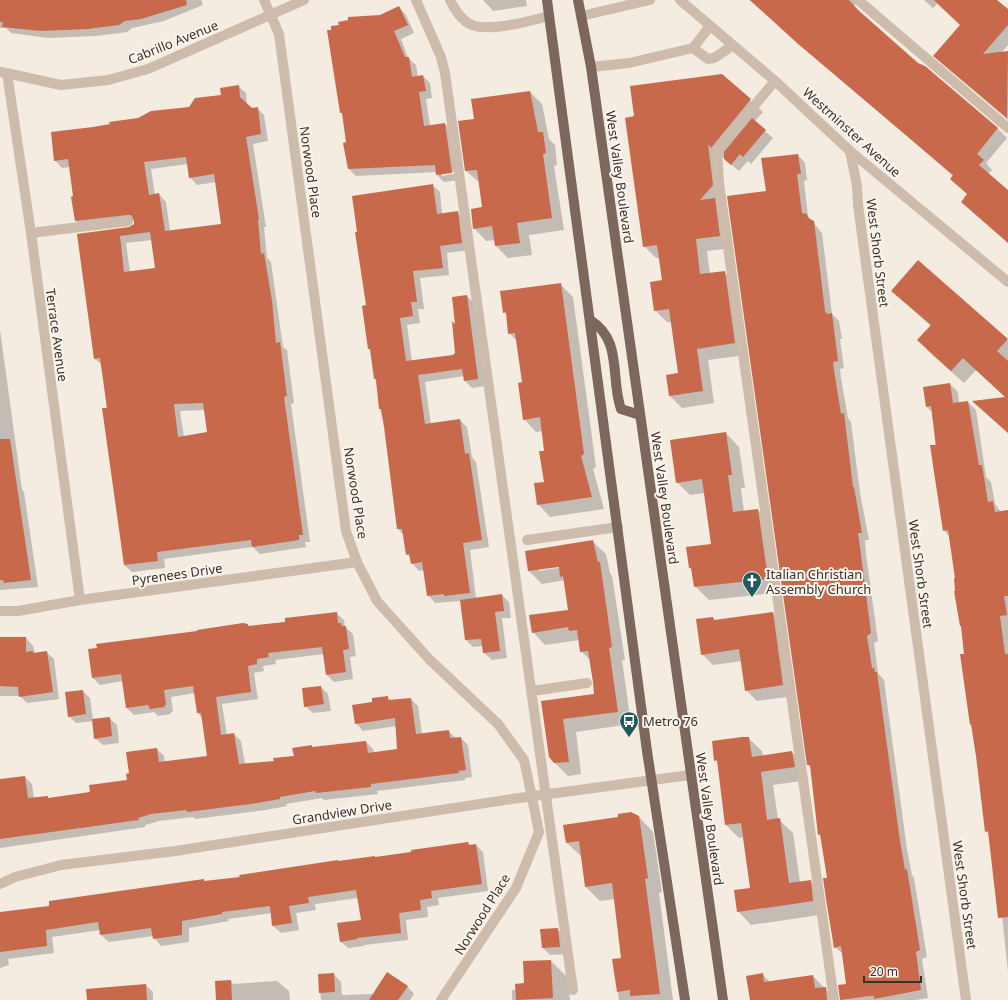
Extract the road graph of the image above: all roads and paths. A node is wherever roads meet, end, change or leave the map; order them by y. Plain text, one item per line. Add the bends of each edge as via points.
1 (264, 0) edge
2 (304, 0) edge
3 (416, 0) edge
4 (450, 0) edge
5 (547, 0) edge
6 (578, 0) edge
7 (650, 0) edge
8 (680, 0) edge
9 (858, 0) edge
10 (270, 15) junction
11 (550, 16) junction
12 (581, 16) junction
13 (710, 26) junction
14 (732, 46) junction
15 (693, 48) junction
16 (591, 67) junction
17 (3, 72) edge
18 (775, 81) junction
19 (1008, 128) edge
20 (850, 151) junction
21 (128, 221) dead end
22 (31, 233) junction
23 (1008, 282) edge
24 (590, 320) junction
25 (640, 415) junction
26 (618, 527) junction
27 (527, 540) dead end
28 (357, 562) junction
29 (80, 600) junction
30 (0, 611) edge
31 (587, 683) dead end
32 (532, 690) junction
33 (690, 775) junction
34 (651, 780) junction
35 (546, 795) junction
36 (532, 797) junction
37 (0, 884) edge
38 (573, 990) dead end
39 (441, 1000) edge
40 (685, 1000) edge
41 (723, 1000) edge
42 (834, 1000) edge
43 (966, 1000) edge

1 - 10 street, Norwood Place
2 - 10 street, Cabrillo Avenue
3 - 32 street via 441,57 445,73
4 - 11 street via 455,10 471,25 490,27
5 - 11 main road
6 - 12 main road, West Valley Boulevard
7 - 12 street
8 - 13 street, Westminster Avenue
9 - 19 street
10 - 17 street, Cabrillo Avenue via 148,69 108,80 61,85
10 - 28 street, Norwood Place via 279,34 346,531
11 - 24 main road
12 - 16 main road, West Valley Boulevard
13 - 14 street, Westminster Avenue
13 - 15 street
14 - 15 street via 708,59
14 - 18 street, Westminster Avenue
15 - 16 street via 629,63
16 - 25 main road, West Valley Boulevard
17 - 22 street, Terrace Avenue
18 - 20 street, Westminster Avenue
18 - 42 street via 717,150 719,182
20 - 23 street, Westminster Avenue
20 - 43 street, West Shorb Street via 857,186
21 - 22 street
22 - 29 street, Terrace Avenue
24 - 25 main road via 598,324 606,334 612,349 621,409
24 - 26 main road
25 - 33 main road, West Valley Boulevard
26 - 27 street
26 - 34 main road
28 - 29 street, Pyrenees Drive
28 - 36 street, Norwood Place via 377,602 403,632 498,724 524,760
29 - 30 street, Pyrenees Drive via 18,611
31 - 32 street
32 - 35 street
33 - 34 street, Grandview Drive
33 - 41 main road, West Valley Boulevard
34 - 35 street, Grandview Drive
34 - 40 main road
35 - 36 street, Grandview Drive
35 - 38 street
36 - 37 street, Grandview Drive via 175,851 61,865 15,877
36 - 39 street, Norwood Place via 539,832 516,888

